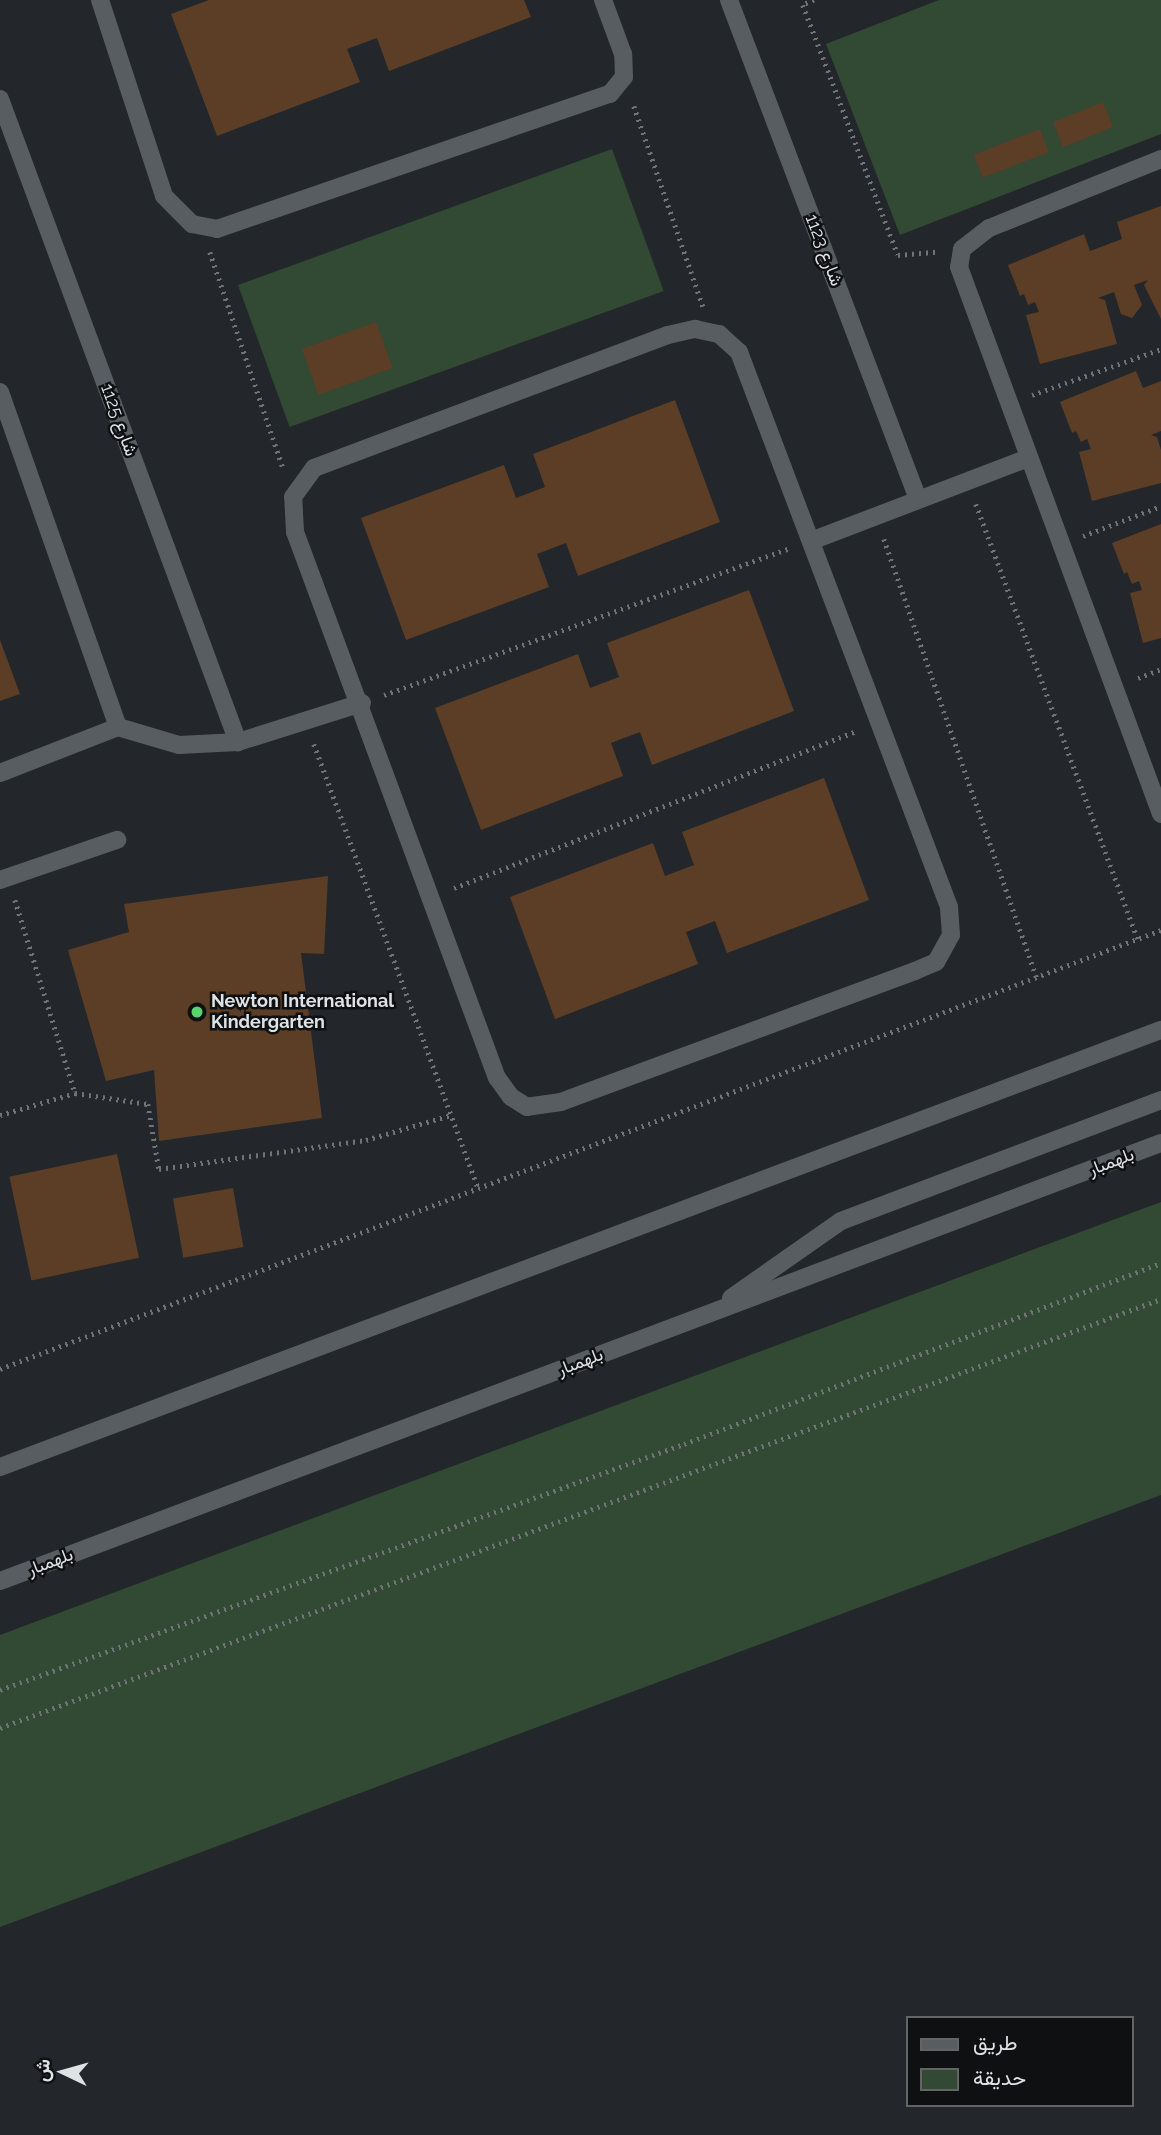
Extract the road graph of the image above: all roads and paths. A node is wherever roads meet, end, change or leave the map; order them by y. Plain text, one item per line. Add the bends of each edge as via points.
1 (100, 0) edge
2 (603, 0) edge
3 (729, 0) edge
4 (814, 0) edge
5 (624, 77) junction
6 (1, 106) edge
7 (1161, 159) edge
8 (202, 228) junction
9 (962, 249) junction
10 (711, 330) junction
11 (1161, 349) edge
12 (0, 392) edge
13 (1008, 403) junction
14 (1028, 458) junction
15 (968, 481) junction
16 (293, 497) junction
17 (918, 499) junction
18 (1161, 506) edge
19 (876, 517) junction
20 (811, 541) junction
21 (1060, 545) junction
22 (362, 703) junction
23 (880, 721) junction
24 (307, 723) junction
25 (118, 727) junction
26 (238, 741) junction
27 (0, 773) edge
28 (1161, 814) edge
29 (117, 840) dead end
30 (4, 879) edge
31 (430, 897) junction
32 (1161, 930) edge
33 (1138, 939) junction
34 (1037, 978) junction
35 (1161, 1030) edge
36 (75, 1093) junction
37 (1161, 1100) edge
38 (0, 1115) edge
39 (451, 1115) junction
40 (1161, 1143) edge
41 (479, 1189) junction
42 (1161, 1263) edge
43 (1161, 1299) edge
44 (709, 1314) junction
45 (0, 1369) edge
46 (0, 1468) edge
47 (0, 1581) edge
48 (0, 1690) edge
49 (0, 1728) edge

1 - 8 street via 164,196 181,217
2 - 5 street via 623,54
3 - 17 street, شارع 1123
4 - 9 path via 803,5 898,255
5 - 8 street via 610,94 230,226
5 - 10 path
6 - 26 street, شارع 1125
7 - 9 street via 989,228
8 - 16 path
9 - 13 street via 959,267 964,289
10 - 16 street via 668,335 314,468
10 - 20 street via 738,352
11 - 13 path
12 - 25 street
13 - 14 street
14 - 15 street
14 - 21 street
15 - 17 street
15 - 33 path
16 - 22 street via 295,532
17 - 19 street
18 - 21 path
19 - 20 street
19 - 34 path
20 - 22 path
20 - 23 street
21 - 28 street
22 - 24 street
22 - 31 street
23 - 31 path
23 - 31 street via 949,907 951,935 945,951 936,962 915,971 561,1102 527,1107 511,1097 498,1078
24 - 26 street
24 - 39 path
25 - 26 street via 179,745
25 - 27 street
29 - 30 street
30 - 36 path
32 - 33 path
33 - 34 path
34 - 41 path
35 - 46 street
36 - 38 path
36 - 39 path via 148,1104 159,1169 366,1140
37 - 44 street via 841,1221
39 - 41 path
40 - 44 street, بلهمبار
41 - 45 path
42 - 48 path via 684,1444
43 - 49 path
44 - 47 street, بلهمبار

